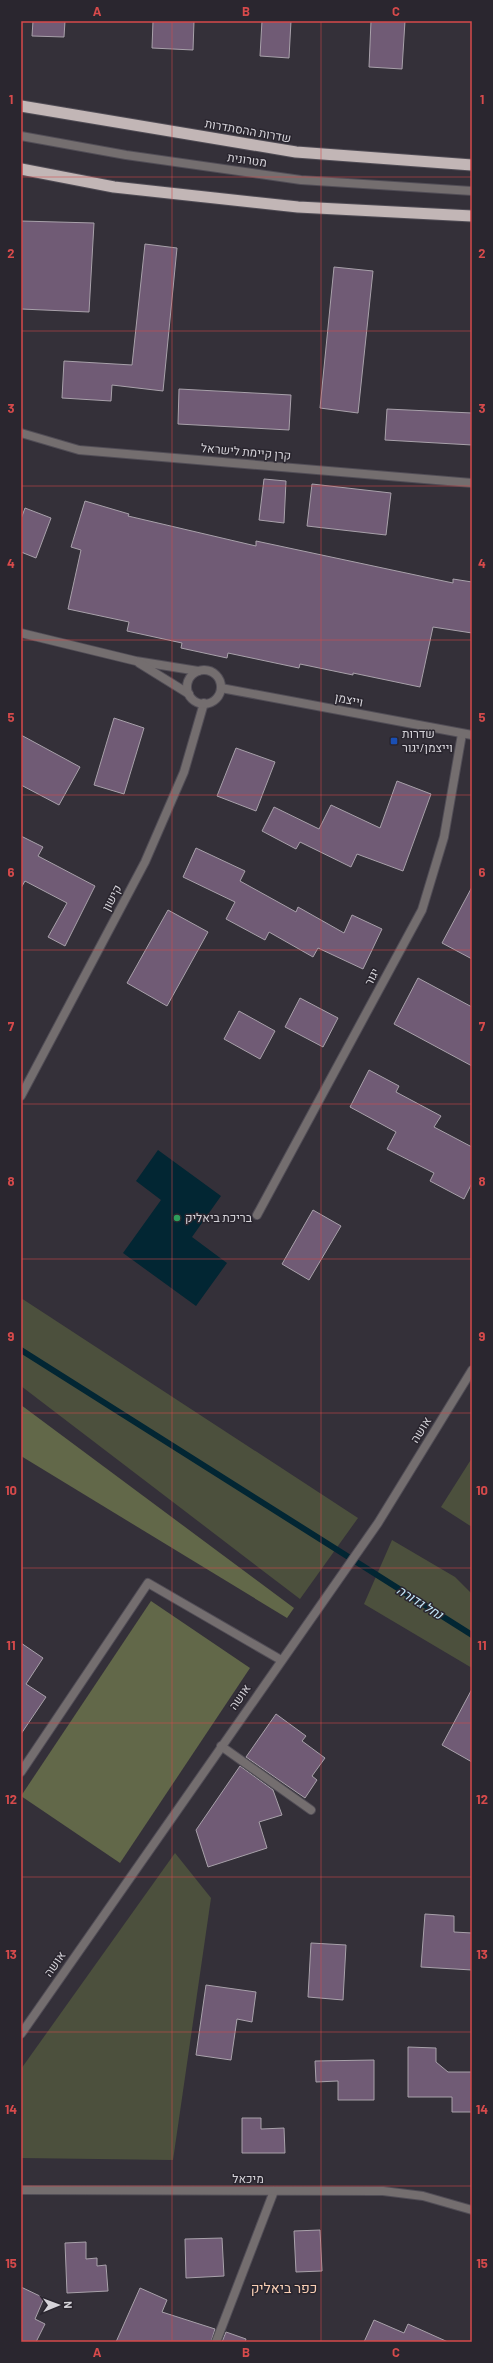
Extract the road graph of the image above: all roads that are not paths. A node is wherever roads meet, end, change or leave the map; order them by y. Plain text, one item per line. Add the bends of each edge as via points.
1 (21, 106) edge
2 (21, 136) edge
3 (472, 165) edge
4 (21, 169) edge
5 (472, 191) edge
6 (472, 216) edge
7 (21, 433) edge
8 (472, 483) edge
9 (21, 633) edge
10 (136, 661) junction
11 (198, 671) junction
12 (221, 688) junction
13 (189, 694) junction
14 (204, 703) junction
15 (462, 734) junction
16 (472, 735) edge
17 (21, 1096) edge
18 (257, 1215) dead end
19 (472, 1370) edge
20 (281, 1660) junction
21 (221, 1746) junction
22 (21, 1772) edge
23 (311, 1810) dead end
24 (21, 2034) edge
25 (21, 2190) edge
26 (274, 2191) junction
27 (472, 2210) edge
28 (216, 2342) edge

1 - 3 highway, שדרות ההסתדרות via 296,152
2 - 5 street, מטרונית via 126,155 301,180
4 - 6 highway via 114,187 298,207
7 - 8 street, קרן קיימת לישראל via 79,450
9 - 10 street
10 - 11 street
10 - 13 street
11 - 12 street via 215,673
11 - 13 street via 188,683
12 - 14 street via 213,701
12 - 15 street, וייצמן
13 - 14 street via 198,702
14 - 17 street, קישון via 184,772 145,862
15 - 16 street, וייצמן
15 - 18 street, יגור via 444,837 422,910
19 - 20 street, אושה via 378,1523
20 - 21 street, אושה
20 - 22 street via 148,1583
21 - 23 street
21 - 24 street, אושה
25 - 26 street, מיכאל
26 - 27 street, מיכאל via 383,2191 423,2196
26 - 28 street

